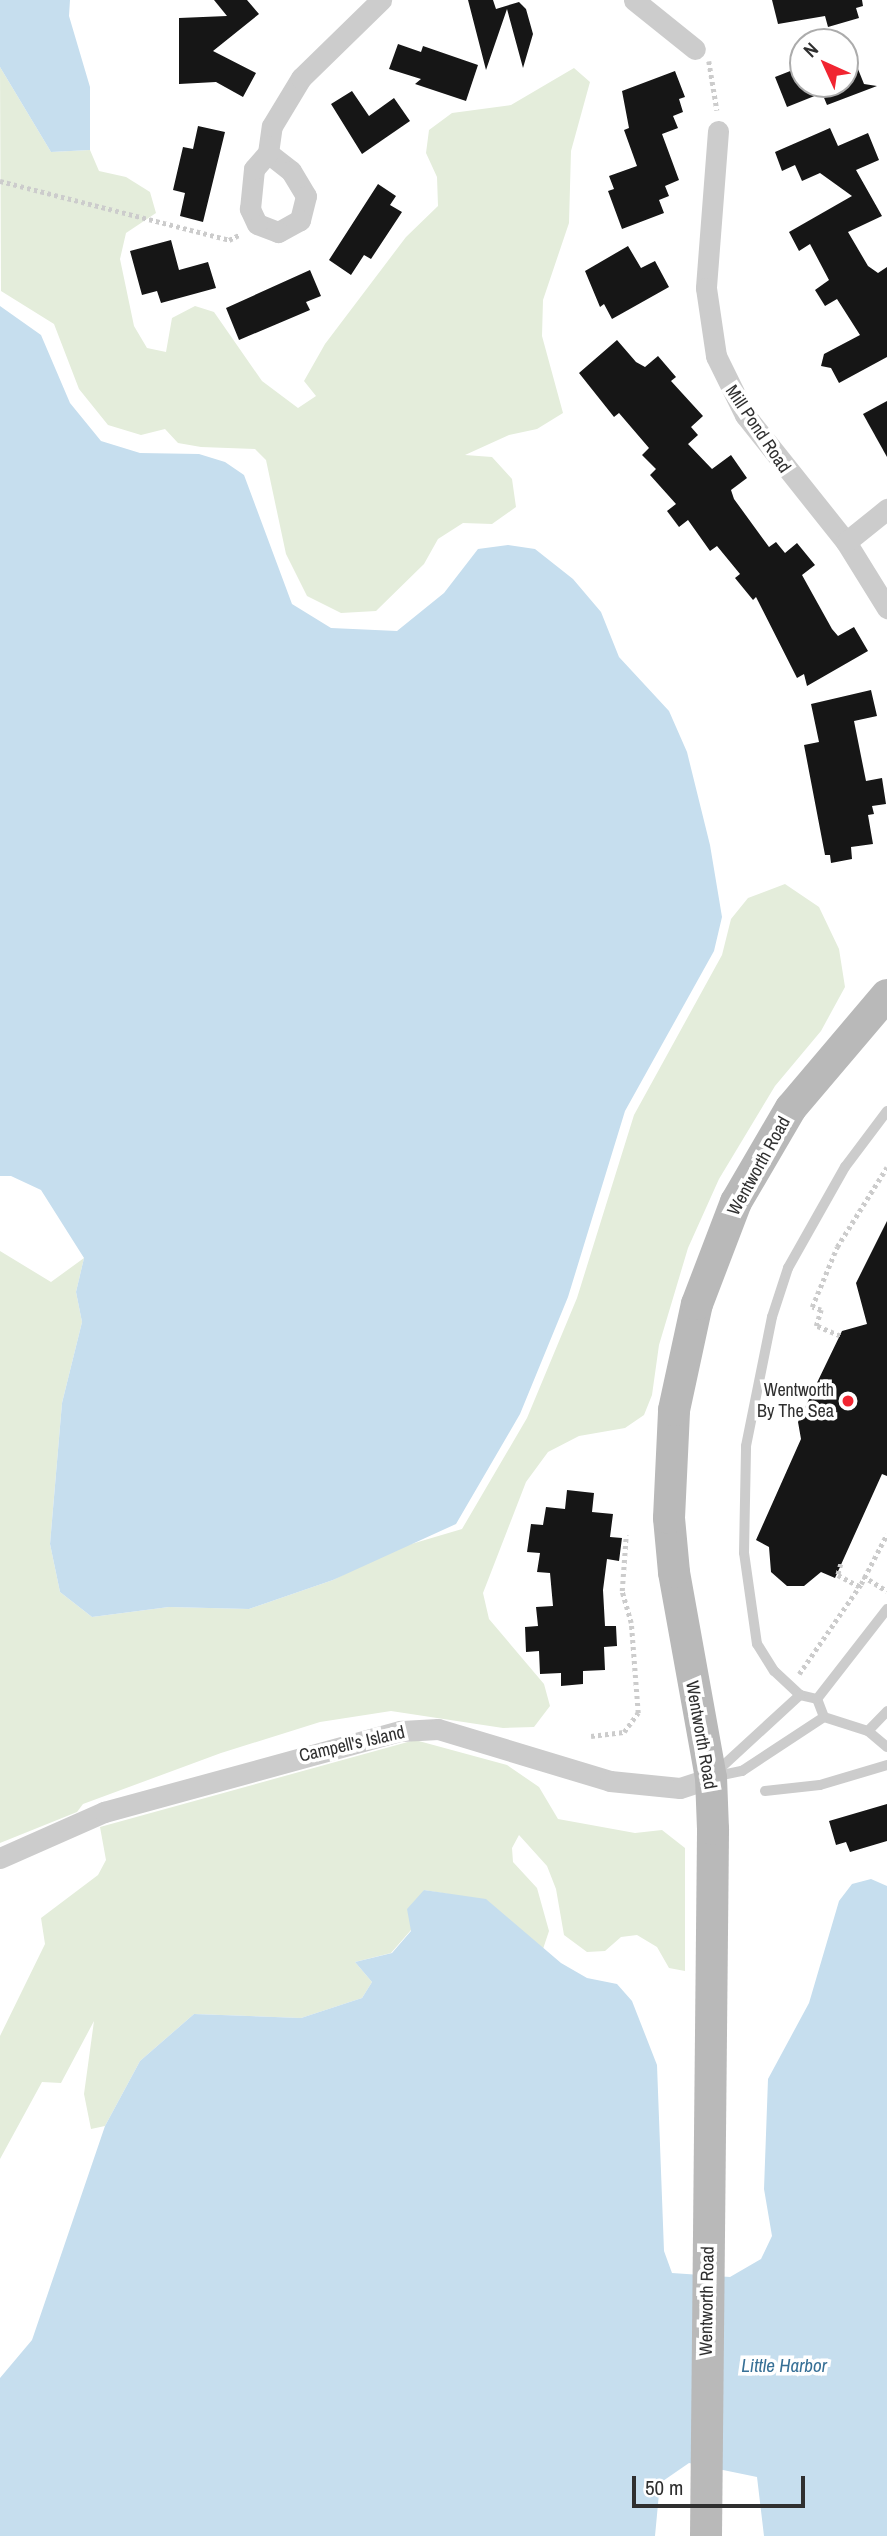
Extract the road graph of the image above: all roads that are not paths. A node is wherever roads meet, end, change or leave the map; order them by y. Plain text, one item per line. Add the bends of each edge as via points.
1 (381, 0) edge
2 (634, 0) edge
3 (695, 49) road end
4 (718, 131) road end
5 (268, 153) junction
6 (887, 509) edge
7 (846, 542) junction
8 (887, 608) edge
9 (887, 995) edge
10 (887, 1111) edge
11 (887, 1609) edge
12 (800, 1695) junction
13 (817, 1699) junction
14 (887, 1711) edge
15 (824, 1717) junction
16 (867, 1731) junction
17 (887, 1747) edge
18 (887, 1765) edge
19 (711, 1778) junction
20 (765, 1791) dead end
21 (0, 1858) edge
22 (706, 2536) edge

1 - 5 street via 301,78 272,127
2 - 3 street
4 - 7 street, Mill Pond Road via 706,288 716,356 745,415
5 - 5 street via 254,169 250,209 257,224 270,232 286,231 300,220 306,196 295,177
6 - 7 street
7 - 8 street, Mill Pond Road
9 - 19 main road, Wentworth Road via 825,1064 762,1154 715,1252 684,1357 674,1410 669,1518 686,1650
10 - 12 lane via 845,1167 788,1268 772,1317 746,1446 742,1511 752,1627 764,1658
11 - 13 lane
12 - 13 lane
12 - 19 lane via 743,1743
13 - 15 lane
14 - 16 lane
15 - 16 lane
15 - 19 lane via 742,1771
16 - 17 lane
18 - 20 lane via 820,1785
19 - 21 street, Campell's Island via 681,1788 610,1781 438,1729 401,1731 104,1812
19 - 22 main road, Wentworth Road

